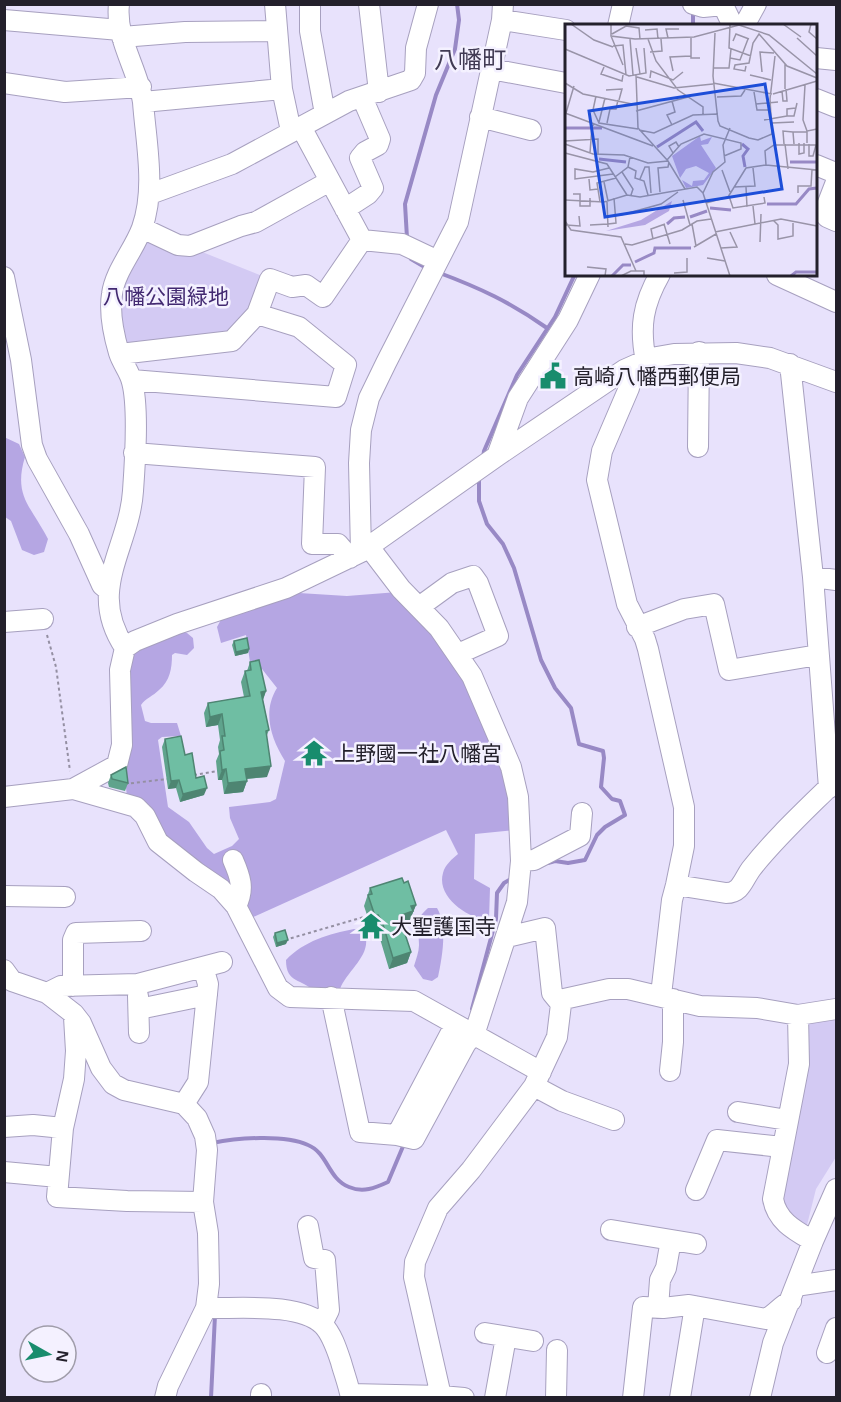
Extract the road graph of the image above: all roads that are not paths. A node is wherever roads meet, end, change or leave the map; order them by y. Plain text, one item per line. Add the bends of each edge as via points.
1 (119, 4) edge
2 (275, 4) edge
3 (310, 4) edge
4 (369, 4) edge
5 (428, 4) edge
6 (623, 4) edge
7 (693, 4) edge
8 (756, 4) edge
9 (503, 12) edge
10 (4, 20) edge
11 (618, 24) edge
12 (732, 24) edge
13 (745, 24) edge
14 (565, 29) edge
15 (276, 31) junction
16 (121, 33) junction
17 (817, 58) edge
18 (837, 60) edge
19 (491, 69) junction
20 (4, 83) edge
21 (565, 83) edge
22 (282, 89) junction
23 (142, 94) junction
24 (370, 95) junction
25 (817, 99) edge
26 (837, 107) edge
27 (325, 114) junction
28 (480, 117) junction
29 (296, 129) junction
30 (531, 130) dead end
31 (817, 165) edge
32 (837, 176) edge
33 (330, 181) junction
34 (837, 182) edge
35 (150, 194) junction
36 (345, 209) junction
37 (825, 217) edge
38 (142, 228) junction
39 (362, 240) junction
40 (438, 261) junction
41 (589, 276) edge
42 (659, 276) edge
43 (779, 276) edge
44 (4, 277) edge
45 (837, 302) edge
46 (257, 314) junction
47 (699, 352) junction
48 (120, 354) junction
49 (640, 363) junction
50 (790, 364) junction
51 (132, 380) junction
52 (836, 382) edge
53 (698, 447) dead end
54 (134, 453) junction
55 (497, 456) junction
56 (360, 552) junction
57 (813, 577) junction
58 (837, 580) edge
59 (108, 590) junction
60 (419, 607) junction
61 (43, 619) road end
62 (4, 622) edge
63 (638, 627) junction
64 (125, 648) junction
65 (458, 654) junction
66 (818, 655) junction
67 (833, 784) edge
68 (73, 789) junction
69 (4, 797) edge
70 (582, 813) dead end
71 (233, 860) dead end
72 (521, 861) junction
73 (676, 885) junction
74 (4, 897) edge
75 (65, 897) dead end
76 (236, 906) junction
77 (141, 931) dead end
78 (507, 938) junction
79 (7, 978) edge
80 (138, 984) junction
81 (73, 986) junction
82 (47, 993) junction
83 (207, 995) junction
84 (667, 997) junction
85 (331, 998) junction
86 (561, 1004) junction
87 (139, 1009) junction
88 (837, 1010) edge
89 (74, 1014) junction
90 (798, 1016) junction
91 (455, 1025) junction
92 (139, 1034) dead end
93 (474, 1035) junction
94 (670, 1071) dead end
95 (538, 1079) junction
96 (184, 1104) junction
97 (738, 1112) dead end
98 (614, 1120) dead end
99 (787, 1120) junction
100 (4, 1127) edge
101 (63, 1128) junction
102 (397, 1136) junction
103 (782, 1147) junction
104 (4, 1172) edge
105 (58, 1177) junction
106 (837, 1189) edge
107 (696, 1190) dead end
108 (204, 1202) junction
109 (308, 1226) dead end
110 (611, 1230) dead end
111 (671, 1240) junction
112 (813, 1241) junction
113 (696, 1244) dead end
114 (837, 1280) edge
115 (794, 1293) junction
116 (695, 1306) junction
117 (206, 1308) junction
118 (658, 1308) junction
119 (322, 1324) junction
120 (837, 1328) edge
121 (485, 1333) dead end
122 (506, 1336) junction
123 (533, 1341) dead end
124 (557, 1350) dead end
125 (827, 1353) dead end
126 (350, 1396) edge
127 (441, 1396) edge
128 (165, 1398) edge
129 (464, 1398) edge
130 (495, 1398) edge
131 (556, 1398) edge
132 (633, 1398) edge
133 (680, 1398) edge
134 (760, 1398) edge

1 - 16 street
2 - 15 street
3 - 27 street via 310,31
4 - 24 street
5 - 24 street via 411,80
6 - 11 street
7 - 12 street via 723,5
8 - 13 street
9 - 14 street
9 - 19 street
10 - 16 street
15 - 16 street
15 - 22 street
16 - 23 street
17 - 18 street
19 - 21 street
19 - 28 street
20 - 23 street via 65,92
22 - 23 street
22 - 29 street
23 - 35 street
24 - 27 street
24 - 36 street via 380,139 360,158 373,189
25 - 26 street
27 - 29 street
28 - 30 street
28 - 40 street via 458,222
29 - 33 street
29 - 35 street via 232,164
31 - 32 street
33 - 36 street
33 - 38 street via 256,222 190,246 178,245
34 - 37 street
35 - 38 street
36 - 39 street
38 - 48 street via 112,294 112,317
39 - 40 street via 402,244
39 - 46 street via 323,297 306,285 292,286 270,279
40 - 56 street via 369,398 361,429 359,463
41 - 55 street via 568,320 519,398
42 - 49 street via 650,291 644,317
43 - 45 street
44 - 59 street via 37,459
46 - 48 street via 232,340
46 - 51 street via 299,327 346,365 336,397
47 - 49 street
47 - 50 street via 736,353
47 - 53 street
48 - 51 street
49 - 55 street
49 - 63 street via 602,451 597,480 627,604
50 - 52 street
50 - 57 street
51 - 54 street
54 - 56 street via 315,467 312,544 338,544
54 - 59 street via 130,514
55 - 56 street
56 - 60 street
56 - 64 street via 286,588 177,624
57 - 58 street
57 - 66 street
59 - 64 street via 117,636
60 - 65 street
60 - 65 street via 452,583 473,576 498,636
61 - 62 street
63 - 66 street via 684,609 714,604 729,670
63 - 73 street via 648,650 684,807 684,846
64 - 68 street via 120,670 121,757 117,765
65 - 72 street via 472,676 511,767 518,797
66 - 67 street
67 - 73 street via 767,848 738,890 733,893
68 - 69 street
68 - 76 street via 136,807 158,842 221,889
70 - 72 street via 580,836 534,860
71 - 76 street via 242,887
72 - 78 street via 517,902
73 - 84 street
74 - 75 street
76 - 85 street via 283,994
77 - 81 street via 76,933
78 - 86 street via 545,928 552,993
78 - 93 street
79 - 82 street
80 - 81 street
80 - 83 street via 213,964
80 - 87 street
81 - 82 street
82 - 89 street
83 - 87 street
83 - 96 street via 198,1082
84 - 86 street via 609,989 564,999
84 - 90 street via 700,1006 757,1008
84 - 94 street via 673,1042
85 - 91 street via 414,1001
85 - 102 street via 360,1132
86 - 95 street via 557,1037
87 - 92 street
88 - 90 street
89 - 96 street via 113,1084
89 - 101 street via 74,1079
90 - 99 street via 799,1064
91 - 93 street
91 - 102 street
93 - 95 street
93 - 102 street via 414,1139
95 - 98 street via 562,1101
95 - 127 street via 438,1208 415,1262 414,1277
96 - 108 street via 197,1118 205,1136
97 - 99 street
99 - 103 street
100 - 101 street
101 - 105 street
103 - 107 street via 717,1140
103 - 112 street via 775,1208 785,1224
104 - 105 street
105 - 108 street via 57,1197
106 - 112 street
108 - 117 street via 209,1284
109 - 119 street via 314,1258 325,1260 329,1310
110 - 111 street
111 - 113 street
111 - 118 street via 660,1280
112 - 115 street
114 - 115 street via 802,1286
115 - 116 street via 766,1319
115 - 134 street via 773,1343
116 - 118 street
116 - 133 street
117 - 119 street via 292,1310
117 - 128 street
118 - 132 street via 643,1307
119 - 126 street via 330,1334
120 - 125 street
121 - 122 street
122 - 123 street
122 - 130 street
124 - 131 street
126 - 127 street
127 - 129 street

